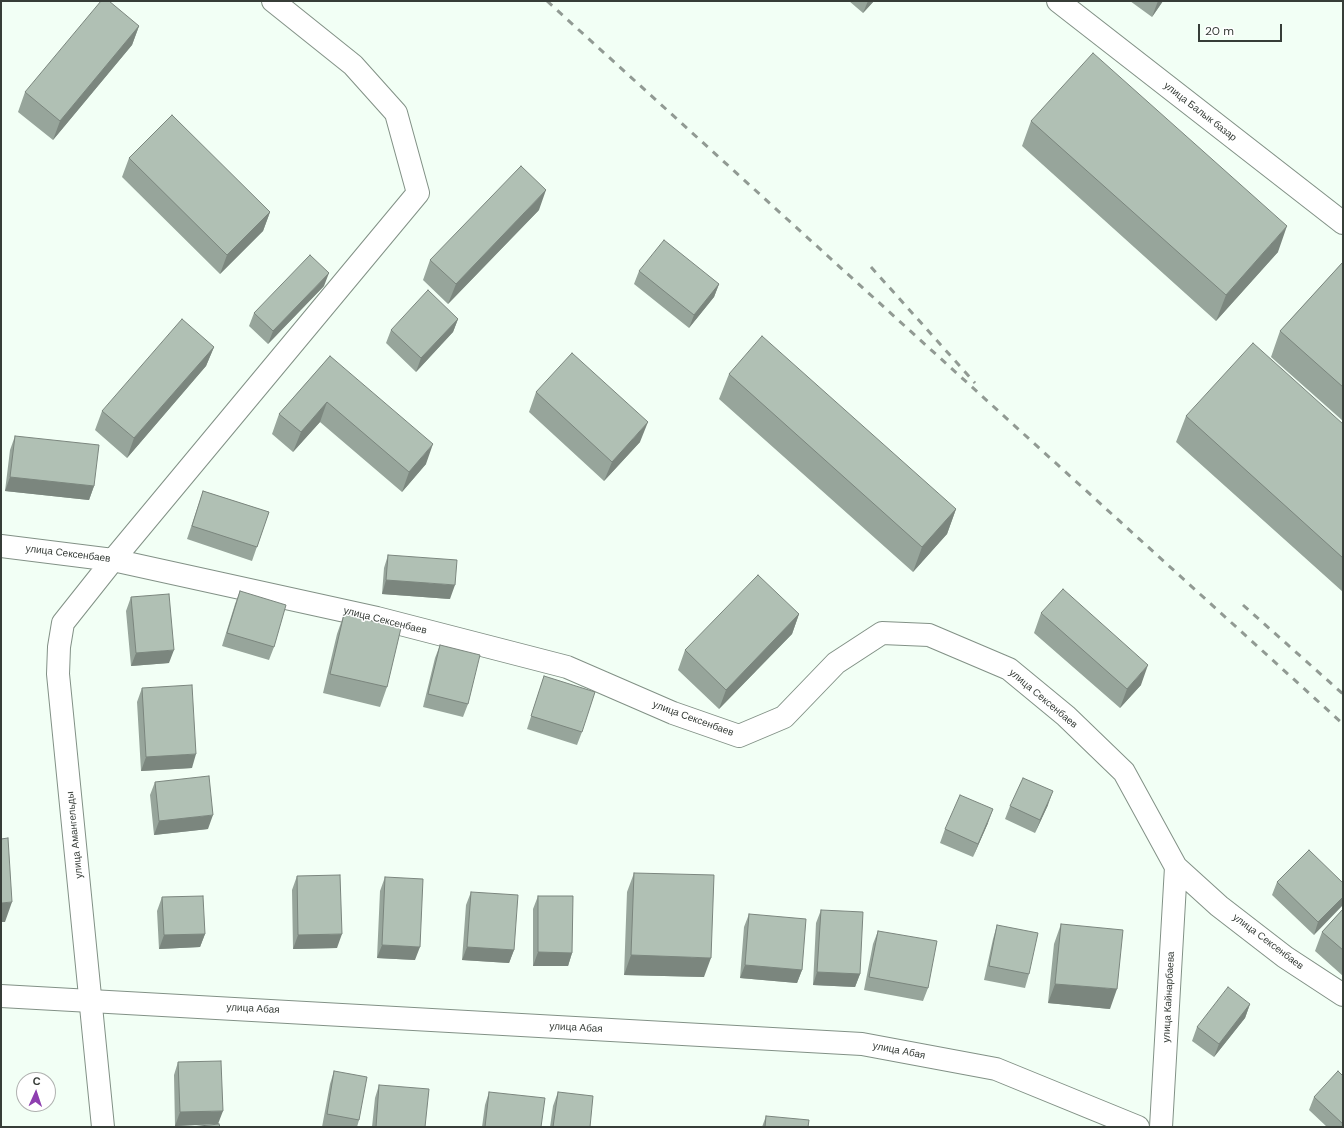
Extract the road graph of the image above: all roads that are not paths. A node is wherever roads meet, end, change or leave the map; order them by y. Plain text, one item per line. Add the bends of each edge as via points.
1 (273, 1) edge
2 (1058, 1) edge
3 (1343, 223) edge
4 (1, 546) edge
5 (113, 560) junction
6 (1176, 867) junction
7 (1343, 995) edge
8 (1, 996) edge
9 (92, 1000) junction
10 (103, 1127) edge
11 (1138, 1127) edge
12 (1161, 1127) edge

1 - 5 street, улица Амангельды via 353,64 396,113 418,193
2 - 3 street, улица Балык базар
4 - 5 street, улица Сексенбаев
5 - 6 street, улица Сексенбаев via 377,618 567,667 673,713 739,736 784,717 836,664 882,633 929,635 1009,669 1066,716 1124,772
5 - 9 street, улица Амангельды via 62,623 59,647 58,674
6 - 7 street, улица Сексенбаев via 1219,906 1285,957
6 - 12 street, улица Кайнарбаева
8 - 9 street, улица Абая
9 - 10 street, улица Амангельды
9 - 11 street, улица Абая via 862,1044 996,1069

